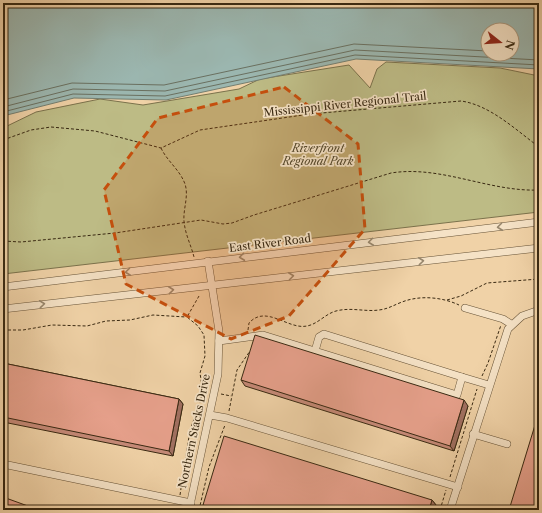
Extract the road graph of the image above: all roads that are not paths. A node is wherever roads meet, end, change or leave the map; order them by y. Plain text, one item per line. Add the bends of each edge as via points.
1 (539, 222) edge
2 (539, 248) edge
3 (208, 262) junction
4 (211, 286) junction
5 (3, 287) edge
6 (465, 308) road end
7 (3, 309) edge
8 (539, 310) edge
9 (511, 324) junction
10 (219, 341) junction
11 (315, 351) junction
12 (462, 377) junction
13 (489, 385) junction
14 (210, 415) junction
15 (473, 434) junction
16 (507, 444) dead end
17 (3, 464) edge
18 (458, 487) junction
19 (190, 506) edge
20 (450, 510) edge

1 -> 3 street, East River Road
4 -> 2 street
3 - 4 street, Northern Stacks Drive
3 -> 5 street, East River Road
7 -> 4 street
4 - 10 street, Northern Stacks Drive
6 - 9 street via 503,319
8 - 9 street via 522,316
9 - 13 street
10 - 11 street via 262,335
10 - 14 street, Northern Stacks Drive via 218,374
11 - 12 street via 320,337 324,334
11 - 12 street via 457,395
12 - 13 street
13 - 15 street
14 - 18 street
14 - 19 street, Northern Stacks Drive
15 - 16 street
15 - 18 street
17 - 19 street via 179,500
18 - 20 street

